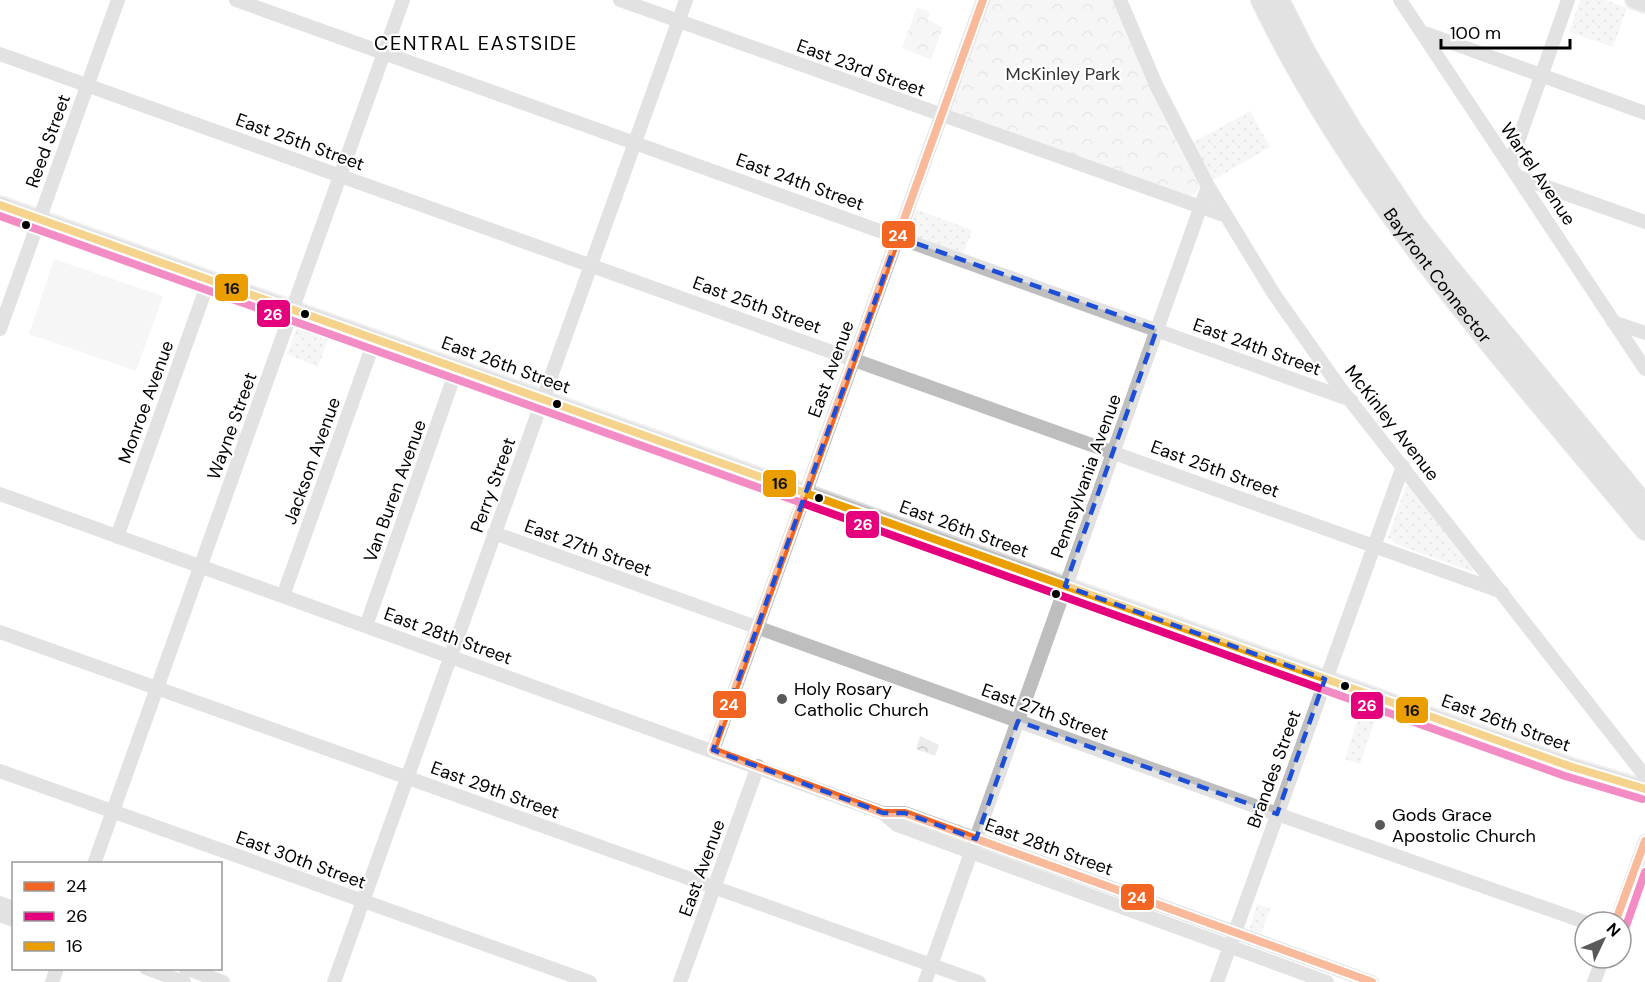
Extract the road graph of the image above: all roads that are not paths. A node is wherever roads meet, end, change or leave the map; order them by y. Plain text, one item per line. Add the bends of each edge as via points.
1 (118, 0) edge
2 (236, 0) edge
3 (404, 0) edge
4 (620, 0) edge
5 (686, 0) edge
6 (983, 0) edge
7 (1120, 0) edge
8 (1400, 0) edge
9 (1568, 0) edge
10 (1634, 0) edge
11 (1274, 3) edge
12 (1645, 4) edge
13 (678, 21) junction
14 (1422, 32) junction
15 (384, 53) junction
16 (0, 54) edge
17 (1542, 75) junction
18 (87, 85) junction
19 (1645, 113) edge
20 (941, 116) junction
21 (635, 143) junction
22 (1510, 164) junction
23 (341, 176) junction
24 (1519, 177) junction
25 (1208, 186) junction
26 (0, 205) edge
27 (1201, 207) junction
28 (1226, 216) junction
29 (39, 219) junction
30 (1645, 222) edge
31 (898, 237) junction
32 (591, 265) junction
33 (209, 280) junction
34 (293, 309) junction
35 (1613, 322) junction
36 (0, 328) edge
37 (1158, 329) junction
38 (1645, 333) edge
39 (375, 339) junction
40 (854, 359) junction
41 (457, 368) junction
42 (1645, 369) edge
43 (543, 399) junction
44 (1351, 400) junction
45 (1114, 452) junction
46 (1403, 466) junction
47 (806, 493) junction
48 (0, 494) edge
49 (1645, 505) edge
50 (1645, 530) edge
51 (495, 533) junction
52 (117, 537) junction
53 (1374, 545) junction
54 (201, 567) junction
55 (1066, 586) junction
56 (1502, 592) junction
57 (283, 596) junction
58 (366, 626) junction
59 (757, 628) junction
60 (0, 632) edge
61 (450, 656) junction
62 (1325, 679) junction
63 (156, 688) junction
64 (1018, 721) junction
65 (713, 750) junction
66 (758, 766) junction
67 (0, 771) edge
68 (1645, 776) edge
69 (407, 778) junction
70 (1645, 789) edge
71 (113, 812) junction
72 (1277, 814) junction
73 (1645, 841) edge
74 (973, 846) junction
75 (95, 862) edge
76 (714, 888) junction
77 (363, 901) junction
78 (1620, 910) edge
79 (1573, 918) edge
80 (1234, 933) junction
81 (1229, 947) junction
82 (931, 965) junction
83 (150, 970) edge
84 (189, 970) edge
85 (184, 982) edge
86 (223, 982) edge
87 (334, 982) edge
88 (590, 982) edge
89 (680, 982) edge
90 (925, 982) edge
91 (979, 982) edge
92 (1217, 982) edge
93 (1326, 982) edge
94 (1372, 982) edge

1 - 18 street, Reed Street
2 - 15 street, East 24th Street
3 - 15 street, Wayne Street
4 - 13 street, East 23rd Street
5 - 13 street, Perry Street
6 - 20 street, East Avenue
7 - 25 street, McKinley Avenue via 1157,87
8 - 14 street, Warfel Avenue
9 - 17 street
10 - 12 main road
11 - 49 highway, Bayfront Connector via 1415,224
11 - 50 highway, Bayfront Connector via 1294,63 1341,143 1406,237
13 - 20 street, East 23rd Street
13 - 21 street, Perry Street
14 - 17 street
14 - 22 street, Warfel Avenue
15 - 21 street, East 24th Street
15 - 23 street, Wayne Street
16 - 18 street, East 25th Street
17 - 19 street
17 - 22 street
18 - 23 street, East 25th Street
18 - 29 street, Reed Street
20 - 27 street, East 23rd Street
20 - 31 street, East Avenue
21 - 31 street, East 24th Street
21 - 32 street, Perry Street
22 - 24 street, Warfel Avenue
23 - 32 street, East 25th Street
23 - 34 street, Wayne Street
24 - 30 street
24 - 35 street, Warfel Avenue
25 - 27 street, Pennsylvania Avenue
25 - 28 street, McKinley Avenue
26 - 29 main road, East 26th Street
27 - 28 street, East 23rd Street
27 - 37 street, Pennsylvania Avenue
28 - 44 street, McKinley Avenue via 1304,337
29 - 33 main road, East 26th Street
29 - 36 street, Reed Street
31 - 37 street, East 24th Street
31 - 40 street, East Avenue
32 - 40 street, East 25th Street
32 - 43 street, Perry Street
33 - 34 main road, East 26th Street
33 - 52 street, Monroe Avenue
34 - 39 main road, East 26th Street
34 - 54 street, Wayne Street
35 - 38 street
35 - 42 street, Warfel Avenue
37 - 44 street, East 24th Street
37 - 45 street, Pennsylvania Avenue
39 - 41 main road, East 26th Street
39 - 57 street, Jackson Avenue
40 - 45 street, East 25th Street
40 - 47 street, East Avenue
41 - 43 main road, East 26th Street
41 - 58 street, Van Buren Avenue
43 - 47 main road, East 26th Street
43 - 51 street, Perry Street
44 - 46 street, McKinley Avenue
45 - 53 street, East 25th Street
45 - 55 street, Pennsylvania Avenue
46 - 53 street, Brandes Street
46 - 56 street, McKinley Avenue
47 - 55 main road, East 26th Street
47 - 59 street, East Avenue
48 - 52 street, East 28th Street
51 - 59 street, East 27th Street
51 - 61 street, Perry Street
52 - 54 street, East 28th Street
53 - 56 street, East 25th Street
53 - 62 street, Brandes Street
54 - 57 street, East 28th Street
54 - 63 street, Wayne Street
55 - 62 main road, East 26th Street
55 - 64 street, Pennsylvania Avenue
56 - 68 street, McKinley Avenue
57 - 58 street, East 28th Street
58 - 61 street, East 28th Street
59 - 64 street, East 27th Street
59 - 65 street, East Avenue
60 - 63 street, East 29th Street
61 - 65 street, East 28th Street
61 - 69 street, Perry Street
62 - 70 main road, East 26th Street via 1576,769
62 - 72 street, Brandes Street
63 - 69 street, East 29th Street
63 - 71 street, Wayne Street
64 - 72 street, East 27th Street
64 - 74 street, Pennsylvania Avenue
65 - 66 street, East 28th Street
66 - 74 street, East 28th Street via 883,813 897,825
66 - 76 street, East Avenue
67 - 71 street, East 30th Street
69 - 76 street, East 29th Street
69 - 77 street, Perry Street
71 - 75 street, Wayne Street
71 - 77 street, East 30th Street
72 - 79 street, East 27th Street
72 - 80 street, Brandes Street
73 - 78 street
74 - 80 street, East 28th Street
74 - 81 street, East 28th Street
74 - 82 street, Pennsylvania Avenue
76 - 82 street, East 29th Street
76 - 89 street, East Avenue
77 - 87 street, Perry Street
77 - 88 street, East 30th Street
80 - 81 street, Brandes Street
80 - 94 street, East 28th Street
81 - 92 street, Brandes Street
81 - 93 street, East 28th Street
82 - 90 street, Pennsylvania Avenue
82 - 91 street, East 29th Street
83 - 85 street
84 - 86 street

